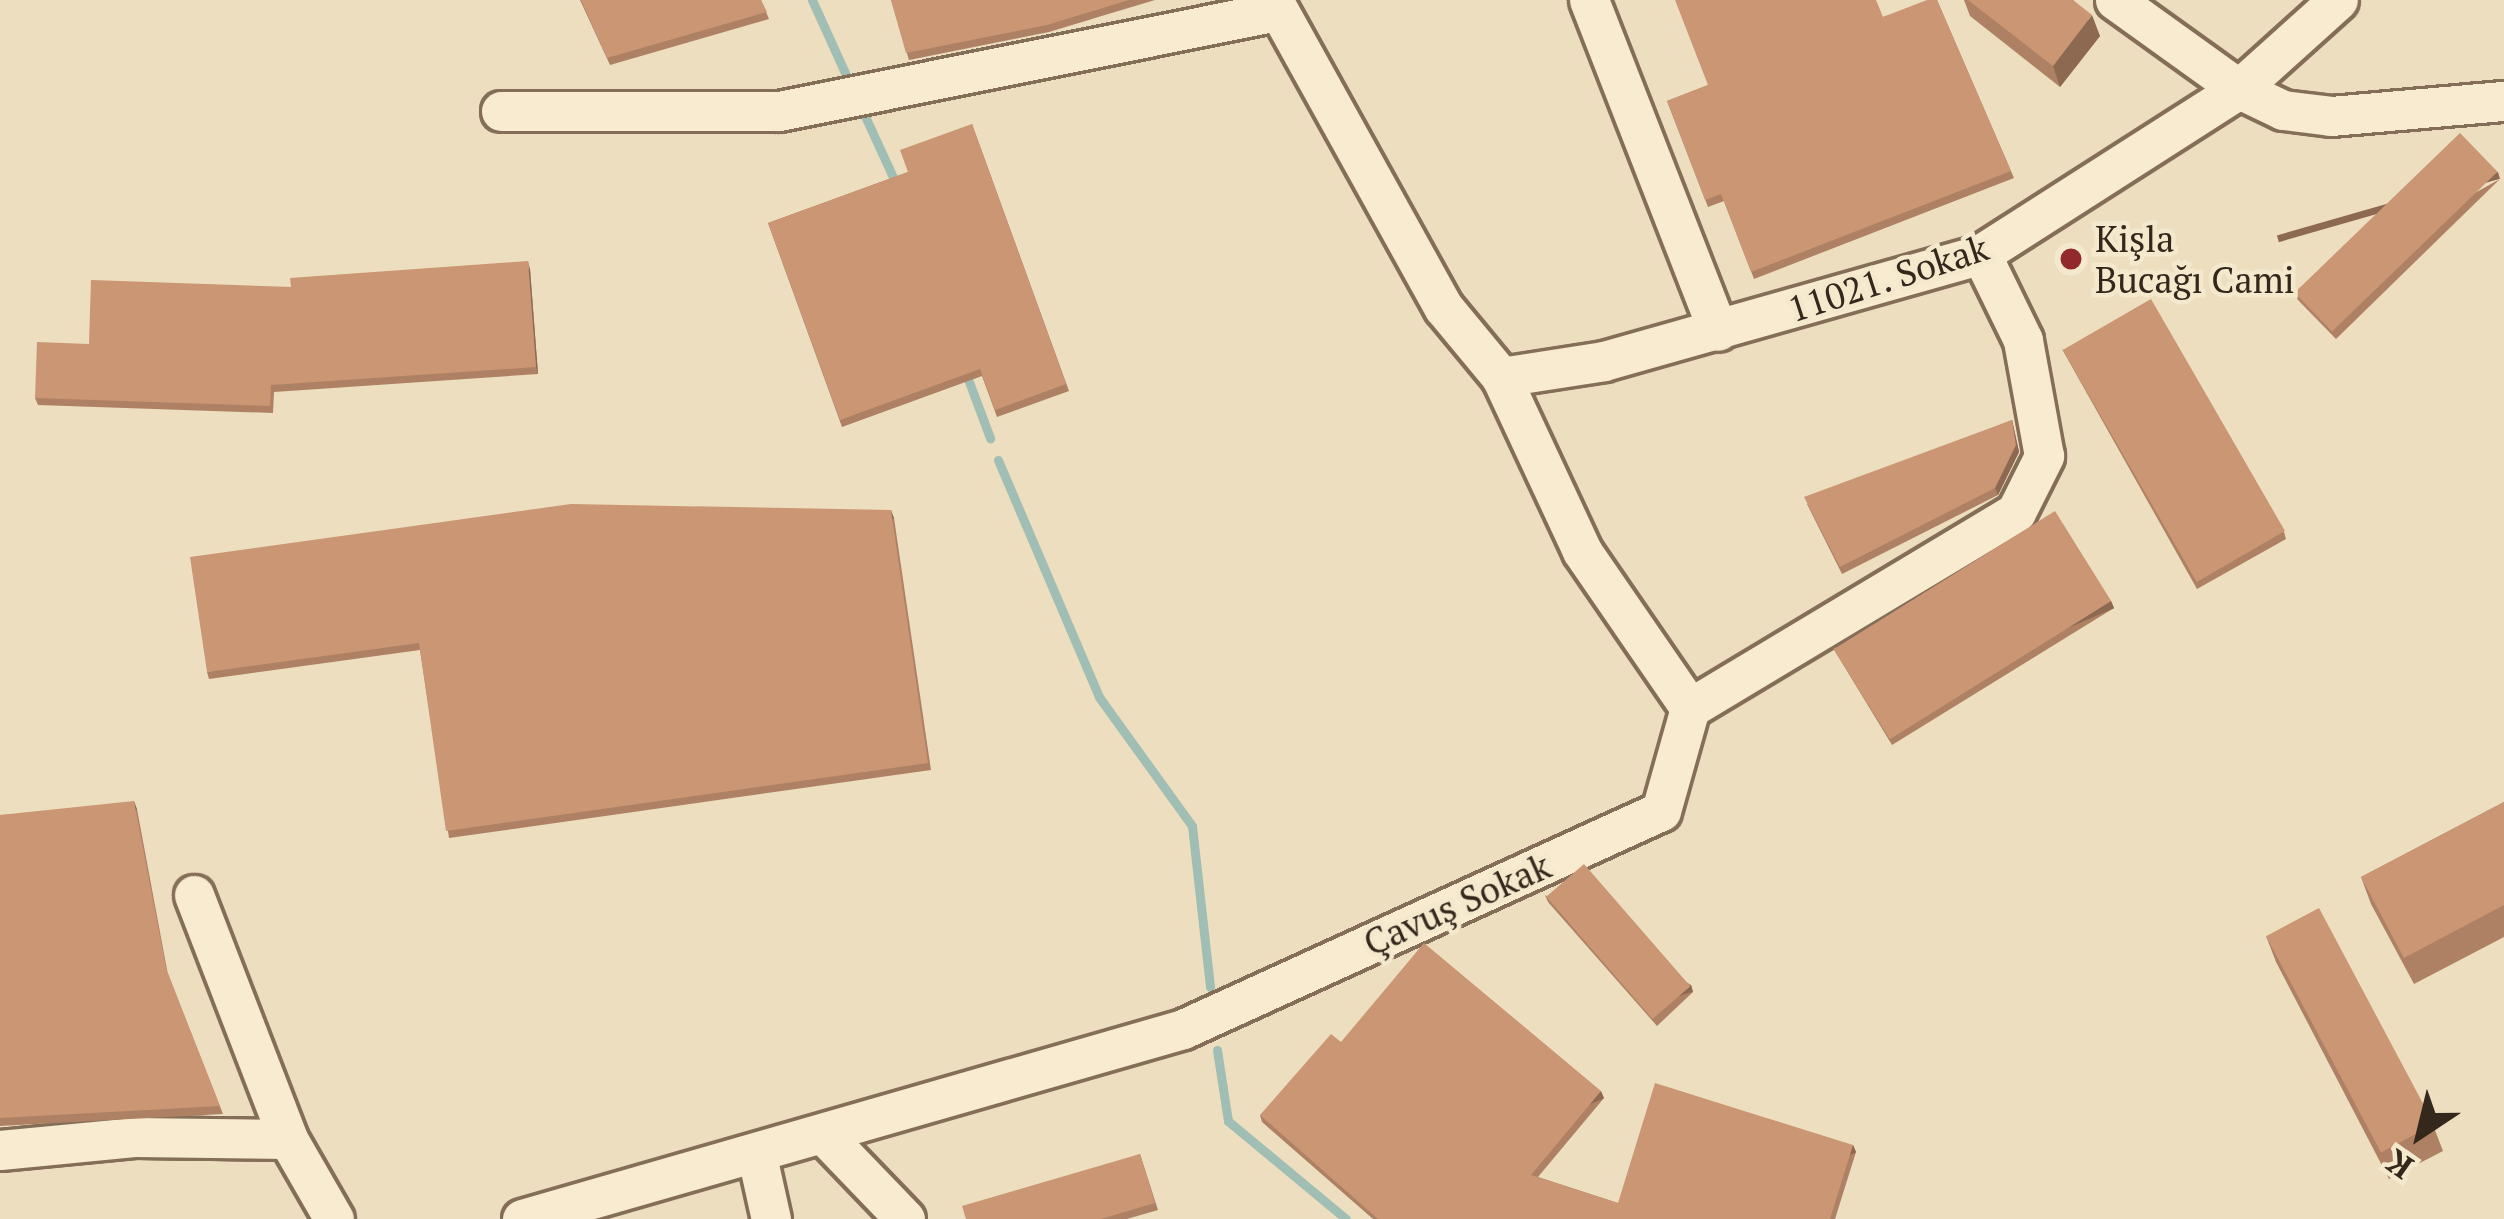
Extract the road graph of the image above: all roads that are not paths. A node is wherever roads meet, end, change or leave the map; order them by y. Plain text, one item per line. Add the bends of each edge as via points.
1 (1589, 0) edge
2 (2115, 0) edge
3 (2338, 0) edge
4 (1275, 6) edge
5 (2239, 89) junction
6 (2504, 101) edge
7 (501, 112) dead end
8 (1981, 254) junction
9 (1718, 331) junction
10 (1501, 377) junction
11 (1690, 708) junction
12 (194, 896) dead end
13 (826, 1137) junction
14 (288, 1139) junction
15 (0, 1150) edge
16 (758, 1156) junction
17 (334, 1219) edge
18 (522, 1219) edge
19 (771, 1219) edge
20 (904, 1219) edge

1 - 9 street
2 - 5 street
3 - 5 street, 11021. Sokak
4 - 7 street via 779,111
4 - 10 street via 1444,308
5 - 6 street via 2283,110 2331,116
5 - 8 street, 11021. Sokak
8 - 9 street, 11021. Sokak
8 - 11 street via 2023,340 2044,457 2016,512
9 - 10 street, 11021. Sokak
10 - 11 street via 1582,551
11 - 13 street, Çavuş Sokak via 1660,812 1183,1029
12 - 14 street
13 - 16 street, Çavuş Sokak
13 - 20 street
14 - 15 street via 136,1137
14 - 17 street
16 - 18 street, Çavuş Sokak
16 - 19 street

